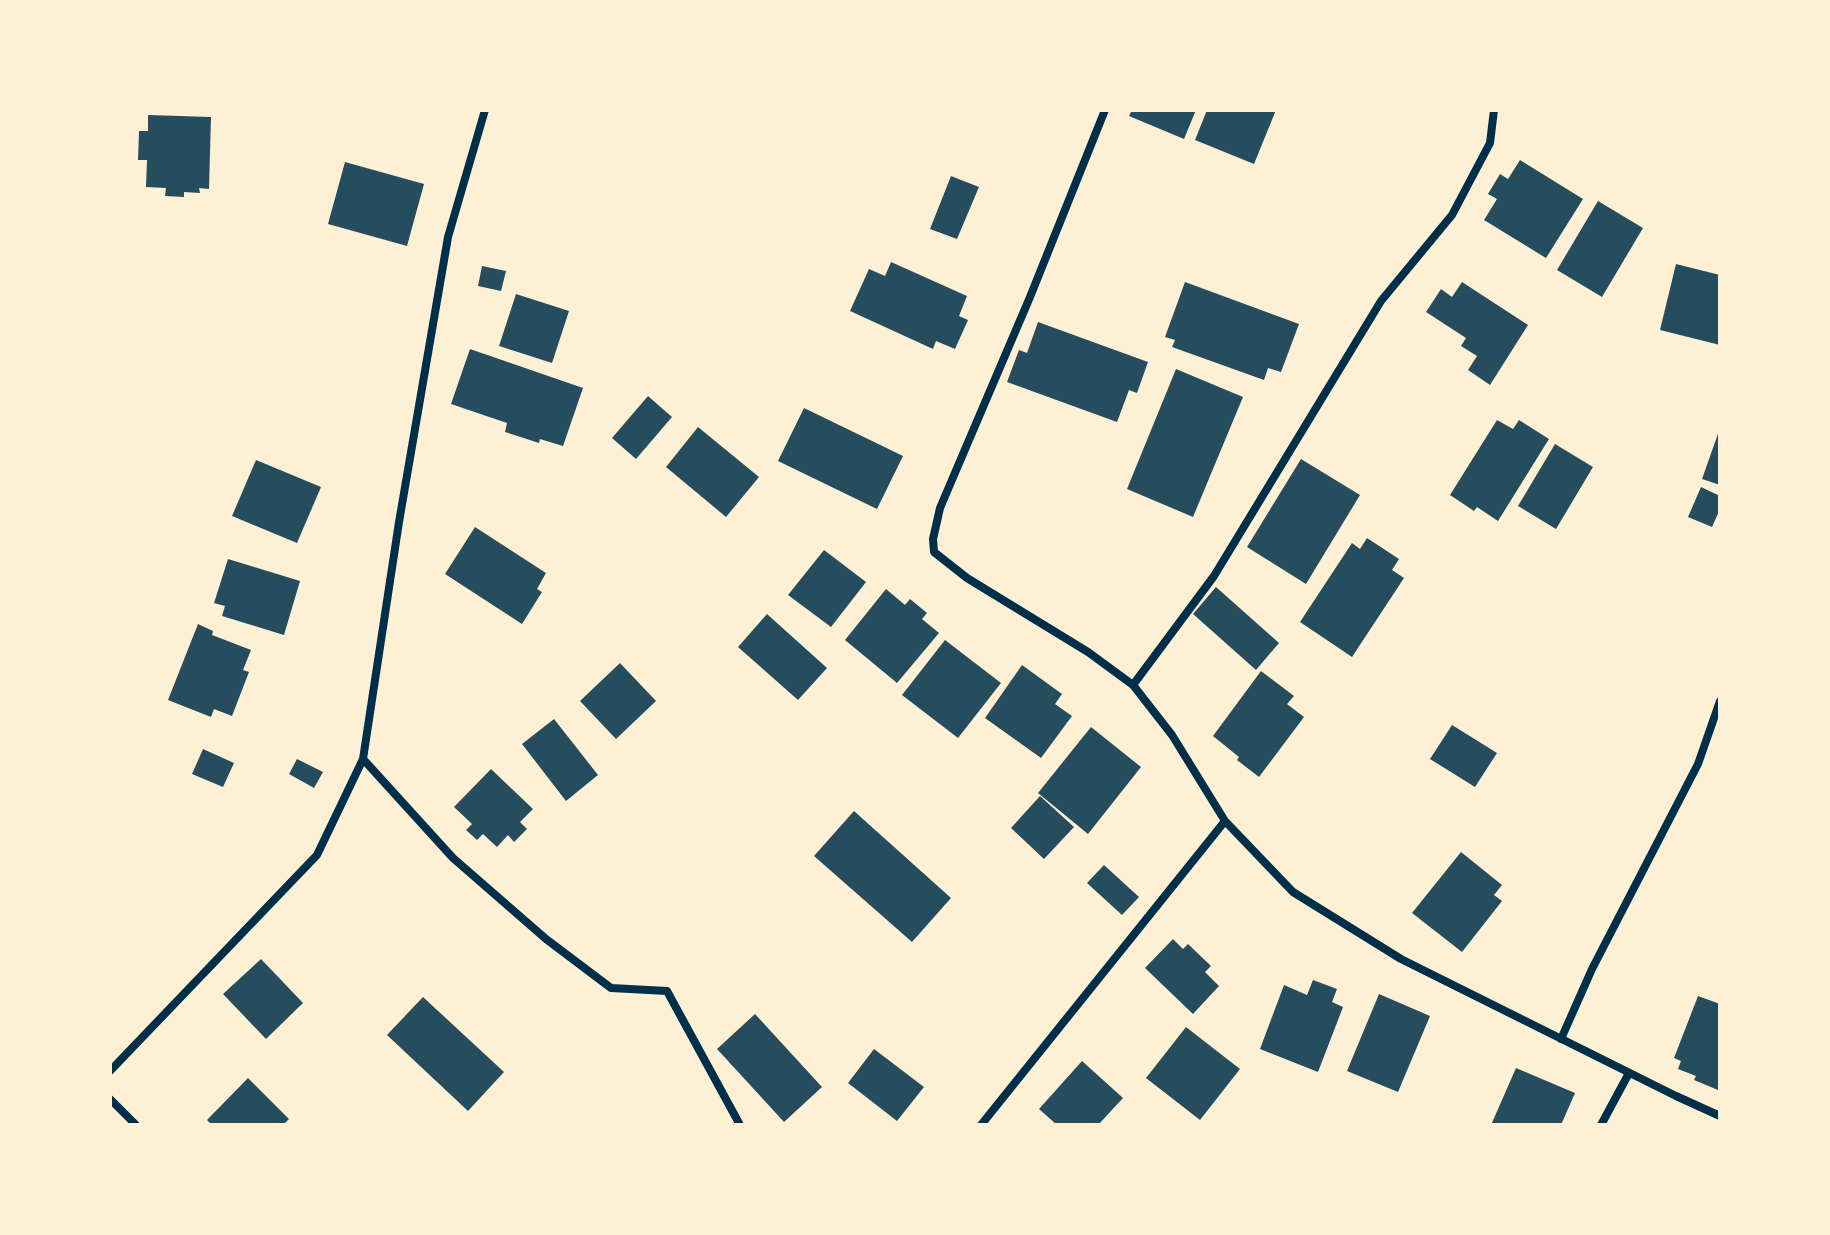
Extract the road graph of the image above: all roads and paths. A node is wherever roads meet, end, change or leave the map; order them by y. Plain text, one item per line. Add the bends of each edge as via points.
1 (485, 110) edge
2 (1105, 110) edge
3 (1494, 110) edge
4 (1133, 685) junction
5 (1720, 701) edge
6 (363, 759) junction
7 (1225, 821) junction
8 (1561, 1039) junction
9 (110, 1071) edge
10 (1629, 1073) junction
11 (110, 1099) edge
12 (1720, 1116) edge
13 (136, 1125) edge
14 (740, 1125) edge
15 (981, 1125) edge
16 (1601, 1125) edge

1 - 6 street via 448,237
2 - 4 street via 940,508 933,539 934,552 958,572
3 - 4 street via 1490,143 1452,215 1381,301 1214,576
4 - 7 street via 1172,735
5 - 8 street via 1698,764
6 - 9 street via 317,855
6 - 14 street via 453,858 578,964 611,988 667,991
7 - 8 street via 1293,892 1401,959
7 - 15 street
8 - 10 street
10 - 12 street
10 - 16 street
11 - 13 street

